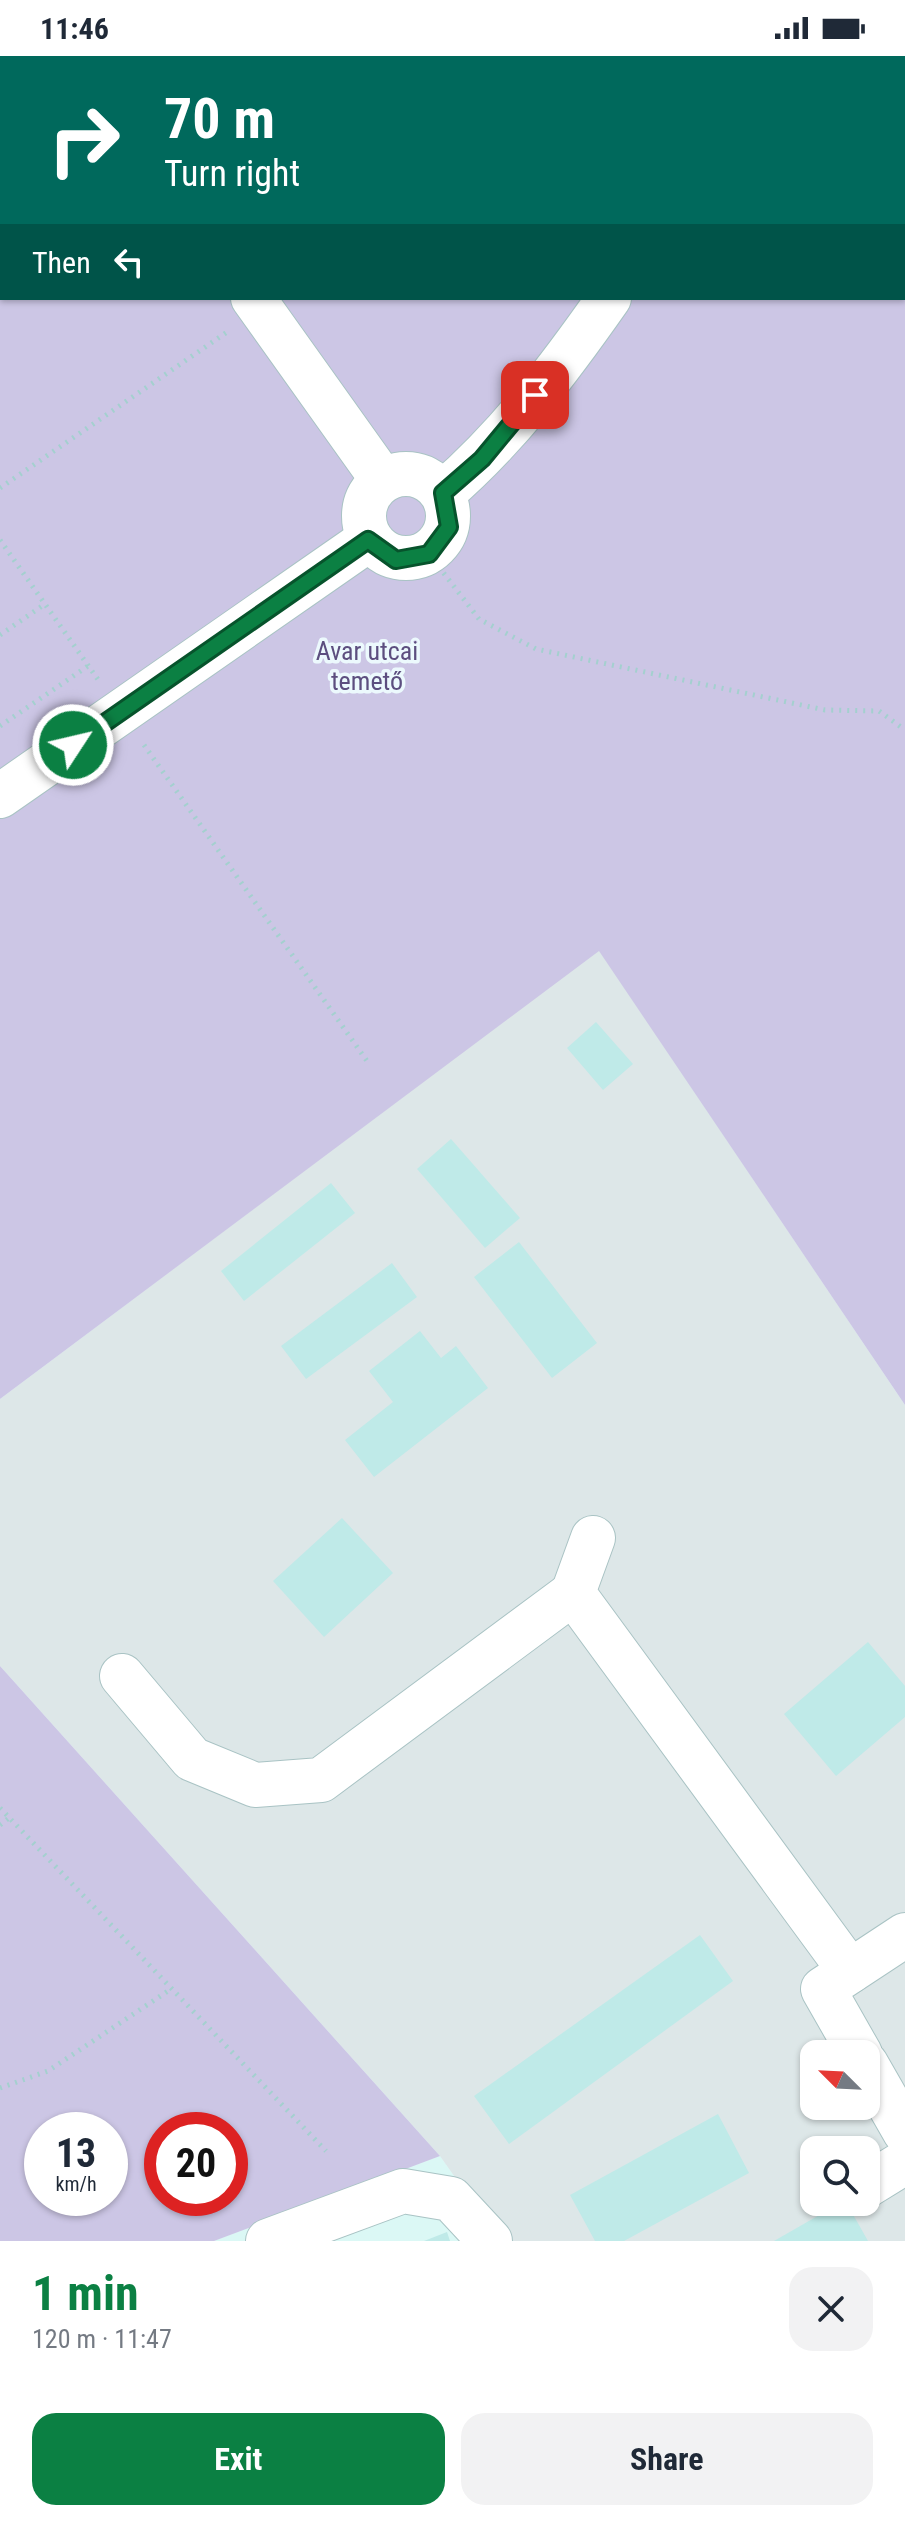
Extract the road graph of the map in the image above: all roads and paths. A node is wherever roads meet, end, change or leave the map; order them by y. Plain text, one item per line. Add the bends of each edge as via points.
1 (608, 300) edge
2 (257, 304) edge
3 (382, 479) junction
4 (0, 488) edge
5 (443, 493) junction
6 (0, 540) edge
7 (368, 540) junction
8 (429, 554) junction
9 (45, 604) junction
10 (0, 635) edge
11 (88, 666) junction
12 (121, 712) junction
13 (0, 726) edge
14 (905, 730) edge
15 (0, 796) edge
16 (367, 1061) dead end
17 (593, 1538) dead end
18 (573, 1593) junction
19 (122, 1676) dead end
20 (0, 1808) edge
21 (9, 1818) junction
22 (0, 1825) edge
23 (905, 1935) edge
24 (850, 1971) junction
25 (171, 1988) junction
26 (852, 2040) edge
27 (0, 2088) edge
28 (880, 2088) edge
29 (905, 2132) edge
30 (326, 2151) dead end
31 (905, 2162) edge
32 (880, 2177) edge
33 (486, 2236) edge
34 (268, 2241) edge

1 - 5 lane via 482,459
2 - 3 lane
2 - 4 path
3 - 5 lane via 416,473
3 - 7 lane via 362,506
5 - 8 lane via 449,527
6 - 9 path
7 - 8 lane via 396,560
7 - 12 lane
8 - 14 path via 479,619 536,649 825,710 879,711
9 - 10 path
9 - 11 path
11 - 12 path
11 - 13 path
12 - 15 lane
12 - 16 path
17 - 18 lane
18 - 19 lane via 321,1780 255,1785 192,1759
18 - 24 lane
20 - 21 path
21 - 22 path
21 - 25 path
23 - 24 lane
24 - 26 lane via 823,1989
25 - 27 path via 48,2071
25 - 30 path
28 - 29 lane
31 - 32 lane
33 - 34 lane via 451,2199 403,2191

